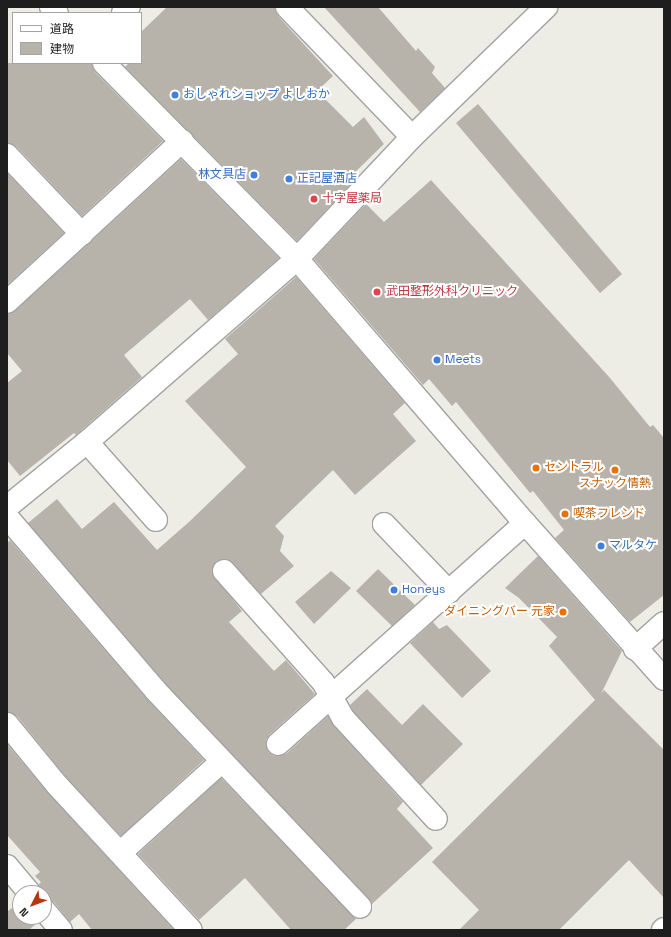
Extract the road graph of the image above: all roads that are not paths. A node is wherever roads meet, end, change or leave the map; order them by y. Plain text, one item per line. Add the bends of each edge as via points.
1 (287, 7) edge
2 (546, 7) edge
3 (105, 64) edge
4 (412, 138) junction
5 (182, 142) junction
6 (7, 155) edge
7 (82, 234) junction
8 (297, 259) junction
9 (7, 302) edge
10 (87, 442) junction
11 (7, 507) edge
12 (7, 517) edge
13 (156, 520) dead end
14 (525, 523) junction
15 (384, 524) dead end
16 (224, 571) dead end
17 (448, 592) junction
18 (664, 623) edge
19 (635, 649) junction
20 (664, 679) edge
21 (331, 695) junction
22 (7, 724) edge
23 (278, 744) dead end
24 (222, 762) junction
25 (436, 819) dead end
26 (120, 852) junction
27 (7, 866) edge
28 (23, 885) edge
29 (360, 907) dead end
30 (52, 919) edge
31 (61, 930) edge
32 (192, 930) edge

1 - 4 street
2 - 4 street
3 - 5 street
4 - 8 street
5 - 7 street
5 - 8 street
6 - 7 street
7 - 9 street
8 - 10 street
8 - 14 street
10 - 11 street
10 - 13 street
12 - 24 street via 156,691
14 - 17 street
14 - 19 street
15 - 17 street
16 - 21 street via 323,682
17 - 21 street
18 - 19 street
19 - 20 street
21 - 23 street
21 - 25 street via 343,718
22 - 26 street
24 - 26 street
24 - 29 street
26 - 32 street
27 - 28 street
30 - 31 street

